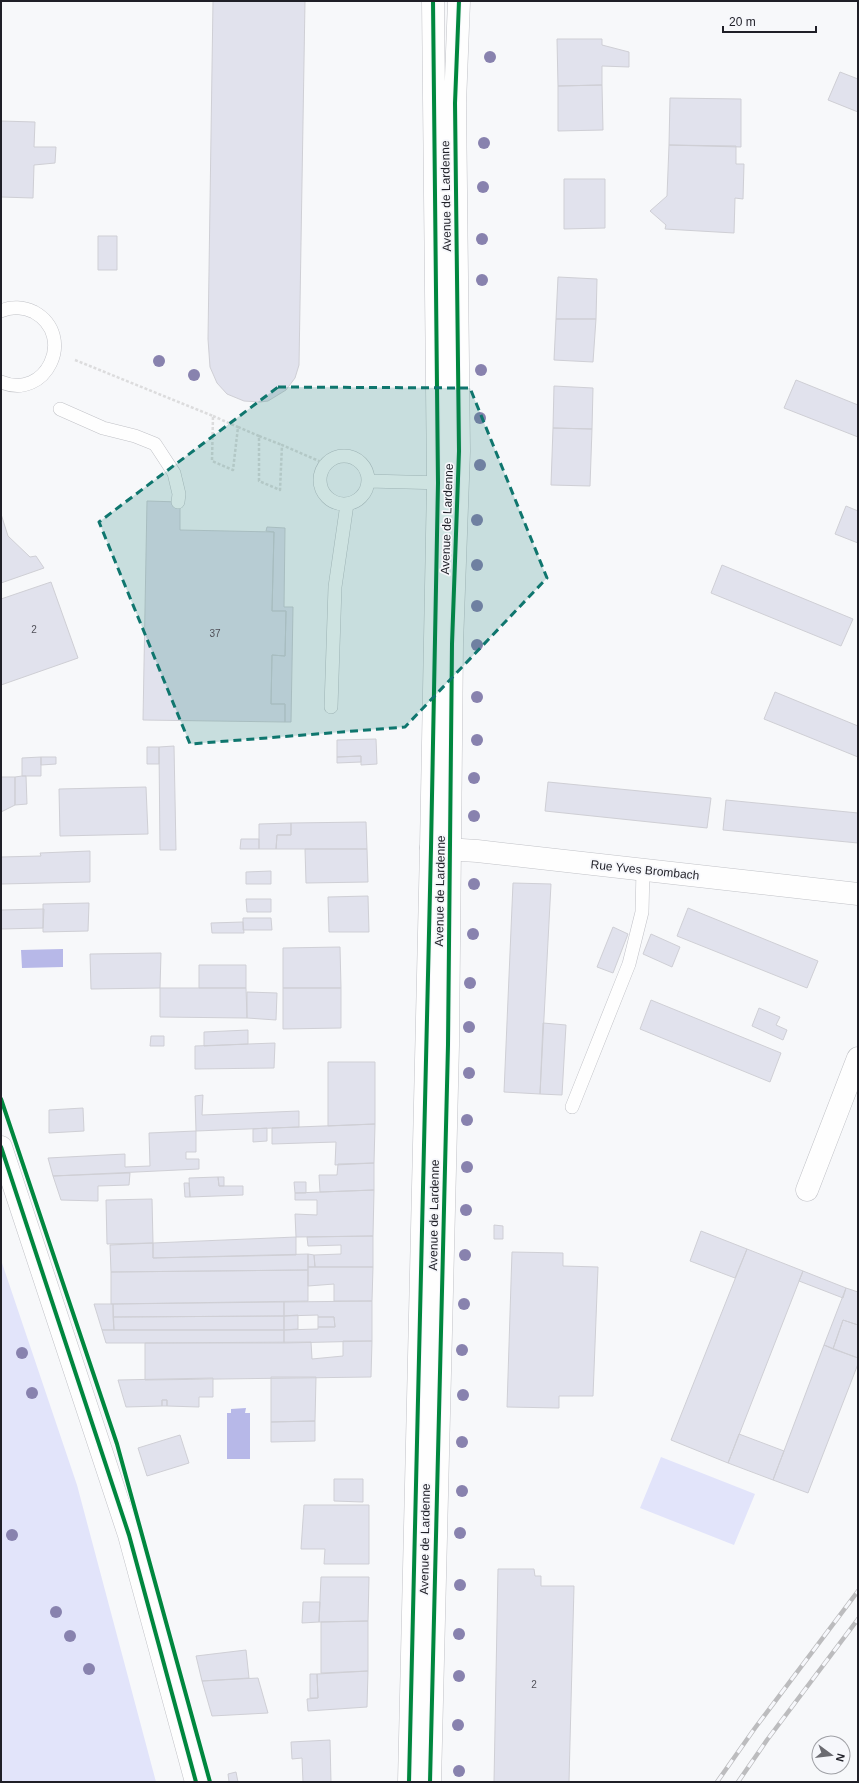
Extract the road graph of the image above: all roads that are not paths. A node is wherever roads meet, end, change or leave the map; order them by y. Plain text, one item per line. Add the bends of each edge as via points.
1 (433, 1) edge
2 (459, 1) edge
3 (1, 311) edge
4 (1, 382) edge
5 (60, 409) dead end
6 (368, 481) junction
7 (448, 483) junction
8 (178, 502) dead end
9 (347, 504) junction
10 (331, 707) dead end
11 (441, 848) junction
12 (643, 869) junction
13 (858, 894) edge
14 (858, 1058) edge
15 (572, 1107) dead end
16 (1, 1147) edge
17 (807, 1190) dead end
18 (196, 1782) edge
19 (409, 1782) edge
20 (430, 1782) edge

1 - 7 main road, Avenue de Lardenne
2 - 7 main road, Avenue de Lardenne via 455,103 459,450
3 - 4 lane via 18,307 30,310 49,325 54,338 52,362 38,378 17,385
5 - 8 lane via 103,428 155,444 174,473 179,494
6 - 7 lane
6 - 9 lane via 361,496
6 - 9 lane via 363,466 350,457 336,458 326,464 320,479 325,495 331,500
7 - 11 main road, Avenue de Lardenne
9 - 10 lane via 335,587
11 - 12 main road, Rue Yves Brombach
11 - 19 main road, Avenue de Lardenne
11 - 20 main road, Avenue de Lardenne via 448,1045
12 - 13 main road, Rue Yves Brombach
12 - 15 lane via 642,912 629,964
14 - 17 main road
16 - 18 main road via 129,1535

